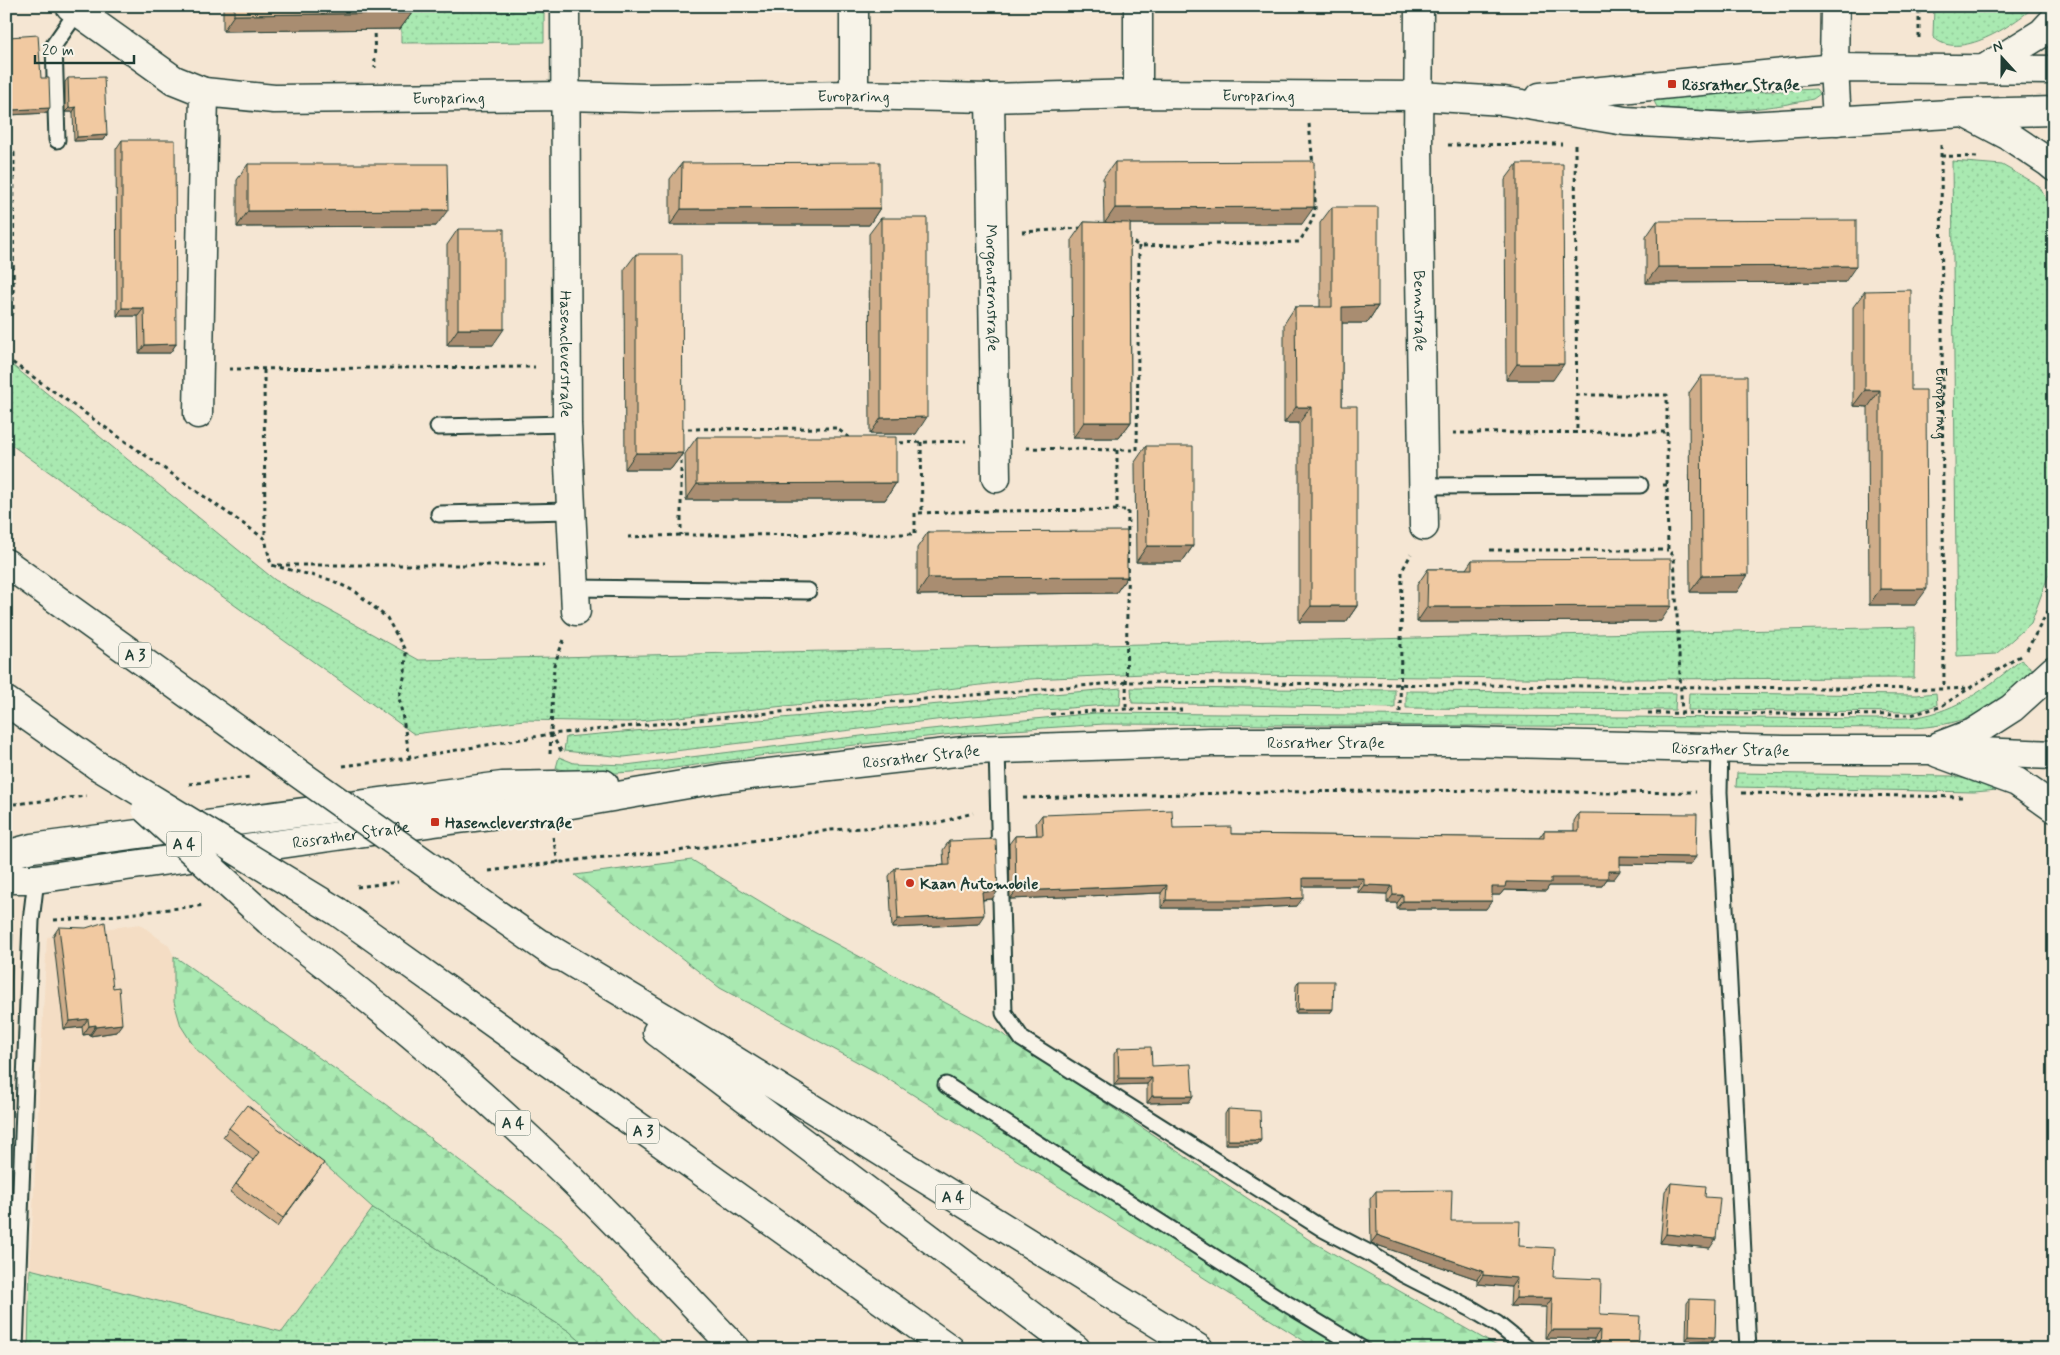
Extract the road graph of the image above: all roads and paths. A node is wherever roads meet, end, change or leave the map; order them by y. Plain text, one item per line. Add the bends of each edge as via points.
1 (565, 6) edge
2 (854, 6) edge
3 (1138, 6) edge
4 (1419, 6) edge
5 (1835, 6) edge
6 (73, 9) edge
7 (2054, 20) edge
8 (374, 25) edge
9 (1834, 68) junction
10 (1984, 69) junction
11 (2054, 70) edge
12 (204, 92) junction
13 (1138, 94) junction
14 (854, 95) junction
15 (566, 96) junction
16 (1307, 96) junction
17 (1419, 96) junction
18 (376, 98) junction
19 (990, 98) junction
20 (1504, 100) junction
21 (2054, 112) edge
22 (1953, 114) junction
23 (1837, 120) junction
24 (57, 140) dead end
25 (1418, 145) junction
26 (6, 152) edge
27 (2054, 167) edge
28 (1084, 228) edge
29 (992, 234) junction
30 (1125, 236) edge
31 (1139, 246) junction
32 (6, 313) edge
33 (6, 358) edge
34 (567, 367) junction
35 (198, 369) junction
36 (264, 370) junction
37 (1576, 396) junction
38 (198, 414) dead end
39 (567, 424) junction
40 (438, 427) dead end
41 (1667, 432) junction
42 (1424, 433) junction
43 (1577, 433) junction
44 (680, 438) edge
45 (921, 442) junction
46 (884, 443) edge
47 (857, 444) edge
48 (995, 444) junction
49 (680, 448) edge
50 (1117, 450) junction
51 (996, 478) joint
52 (1667, 484) junction
53 (1640, 485) joint
54 (1424, 486) junction
55 (1117, 510) junction
56 (570, 511) junction
57 (993, 511) junction
58 (922, 512) junction
59 (440, 514) dead end
60 (1424, 526) joint
61 (681, 535) junction
62 (628, 537) dead end
63 (265, 539) junction
64 (1490, 550) dead end
65 (1668, 550) junction
66 (6, 563) edge
67 (271, 565) junction
68 (575, 588) junction
69 (808, 591) dead end
70 (2054, 600) edge
71 (2054, 670) edge
72 (1127, 682) junction
73 (1401, 684) junction
74 (1680, 686) junction
75 (1944, 689) junction
76 (6, 701) edge
77 (1126, 709) dead end
78 (1400, 712) dead end
79 (1682, 714) dead end
80 (551, 734) junction
81 (1720, 748) junction
82 (997, 749) junction
83 (1930, 750) junction
84 (2054, 755) edge
85 (410, 758) dead end
86 (98, 766) junction
87 (1719, 792) junction
88 (548, 797) junction
89 (1974, 797) dead end
90 (999, 805) junction
91 (2054, 808) edge
92 (6, 855) edge
93 (558, 863) junction
94 (488, 871) dead end
95 (6, 879) edge
96 (36, 879) junction
97 (399, 882) dead end
98 (350, 888) dead end
99 (211, 904) dead end
100 (31, 921) junction
101 (543, 945) junction
102 (946, 1085) dead end
103 (15, 1349) edge
104 (736, 1349) edge
105 (950, 1349) edge
106 (1076, 1349) edge
107 (1199, 1349) edge
108 (1362, 1349) edge
109 (1528, 1349) edge
110 (1748, 1349) edge

1 - 15 main road, Hasencleverstraße
2 - 14 main road
3 - 13 main road
4 - 17 main road, Bennstraße
5 - 9 main road
6 - 12 main road, Europaring via 174,80
6 - 24 lane via 54,45
7 - 10 main road via 2042,32
8 - 18 path
9 - 10 main road, Europaring
9 - 20 main road, Europaring
9 - 23 main road
10 - 11 main road, Europaring
12 - 18 main road, Europaring via 274,99
12 - 35 main road
13 - 16 main road, Europaring
13 - 19 main road, Europaring
14 - 15 main road, Europaring
14 - 19 main road, Europaring
15 - 18 main road, Europaring
15 - 34 main road, Hasencleverstraße
16 - 17 main road, Europaring
16 - 31 path via 1316,213 1299,242
17 - 20 main road, Europaring
17 - 25 main road, Bennstraße
19 - 29 main road, Morgensternstraße
20 - 23 main road, Europaring via 1625,120 1721,126
21 - 22 main road, Europaring
22 - 23 main road, Europaring
22 - 27 main road via 2009,136
22 - 75 path, Europaring
25 - 37 path via 1575,144
25 - 42 main road, Bennstraße
26 - 32 path via 14,153 13,313
28 - 29 path
29 - 48 main road, Morgensternstraße
30 - 31 path
31 - 50 path via 1138,450
33 - 63 path
34 - 36 path
34 - 39 main road, Hasencleverstraße
35 - 36 path
35 - 38 main road
36 - 63 path
37 - 41 path via 1667,395
37 - 43 path
39 - 40 lane
39 - 56 main road, Hasencleverstraße
41 - 43 path
41 - 52 path
42 - 43 path
42 - 54 main road, Bennstraße
44 - 47 path via 680,428 836,428
45 - 46 path
45 - 48 path
45 - 58 path
48 - 50 path
48 - 51 main road, Morgensternstraße
49 - 61 path
50 - 55 path
51 - 57 path
52 - 53 path
52 - 65 path
53 - 54 lane
54 - 60 main road, Bennstraße
55 - 57 path
55 - 72 path via 1128,510
56 - 59 lane
56 - 68 main road, Hasencleverstraße
57 - 58 path
58 - 61 path via 914,513 915,534
60 - 73 path via 1402,571
61 - 62 path
63 - 67 path
64 - 65 path
65 - 74 path via 1674,556
66 - 101 main road, A 3, bridge
67 - 68 path
67 - 85 path via 331,580 356,592 387,618 406,652 399,697
68 - 69 lane
68 - 80 path via 554,665
70 - 75 path via 2027,651 1972,688
71 - 83 main road via 2012,708 1973,733
72 - 73 path
72 - 77 path
72 - 80 path
73 - 74 path
73 - 78 path
74 - 75 path
74 - 79 path
76 - 86 main road, A 3
80 - 88 path
81 - 82 main road, Rösrather Straße via 1468,742 1210,742
81 - 83 main road, Rösrather Straße
81 - 87 lane
82 - 88 main road, Rösrather Straße
82 - 90 lane
83 - 84 main road, Rösrather Straße
83 - 91 main road, Rösrather Straße via 2017,782
86 - 104 main road, A 4, bridge via 269,921 356,988 524,1133
86 - 105 main road, A 3, bridge via 338,912
87 - 89 path
87 - 90 path via 1269,792 1020,798
87 - 110 lane
88 - 92 main road, Rösrather Straße via 502,786 42,847
88 - 93 path
88 - 96 main road, Rösrather Straße via 435,822
90 - 93 path via 937,823 831,830 670,852
90 - 109 lane via 1004,1013 1022,1039 1323,1229 1497,1324
93 - 94 path
95 - 96 main road, Rösrather Straße
96 - 100 lane
97 - 98 path
99 - 100 path via 92,918
100 - 103 lane
101 - 106 main road, A 3
101 - 107 main road, A 4
102 - 108 lane via 1288,1305

